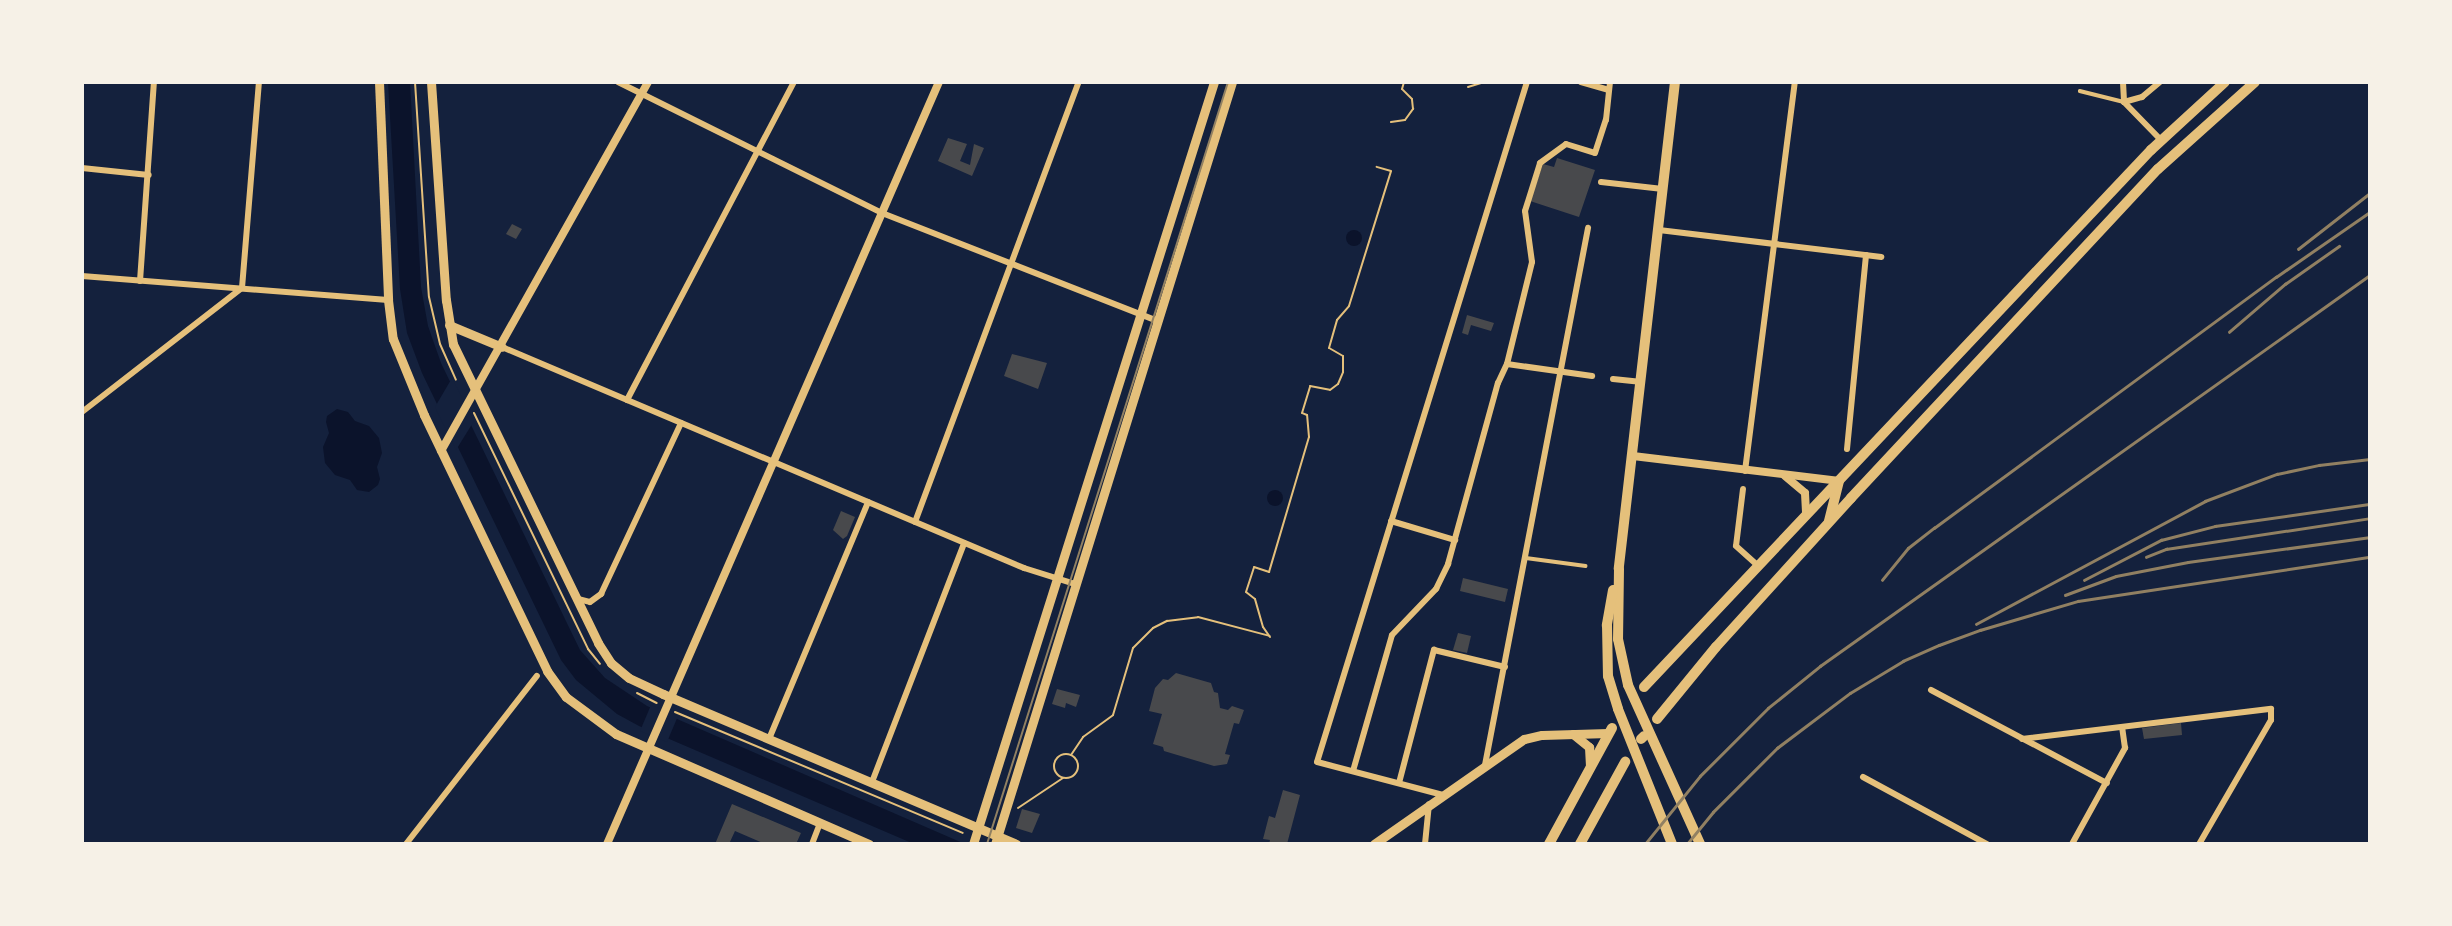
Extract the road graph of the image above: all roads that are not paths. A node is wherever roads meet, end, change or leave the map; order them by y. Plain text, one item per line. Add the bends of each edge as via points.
1 (154, 82) edge
2 (259, 82) edge
3 (379, 82) edge
4 (431, 82) edge
5 (618, 82) edge
6 (648, 82) edge
7 (794, 82) edge
8 (939, 82) edge
9 (1079, 82) edge
10 (1214, 82) edge
11 (1232, 82) edge
12 (1527, 82) edge
13 (1581, 82) edge
14 (1675, 82) edge
15 (1795, 82) edge
16 (2123, 82) edge
17 (2160, 82) edge
18 (2225, 82) edge
19 (2255, 82) edge
20 (1610, 86) edge
21 (2080, 91) dead end
22 (642, 93) junction
23 (2124, 102) junction
24 (2161, 140) junction
25 (758, 151) junction
26 (82, 169) edge
27 (149, 175) junction
28 (1601, 182) dead end
29 (1663, 189) junction
30 (882, 213) junction
31 (1588, 228) dead end
32 (1659, 230) junction
33 (1773, 244) junction
34 (1866, 255) junction
35 (1881, 257) dead end
36 (1010, 265) junction
37 (82, 276) edge
38 (140, 281) junction
39 (242, 288) junction
40 (388, 300) junction
41 (1141, 315) junction
42 (1157, 321) junction
43 (449, 325) junction
44 (502, 348) junction
45 (1507, 364) junction
46 (1561, 372) junction
47 (1592, 376) dead end
48 (1613, 379) dead end
49 (1642, 382) junction
50 (477, 391) junction
51 (627, 400) junction
52 (82, 412) edge
53 (681, 423) junction
54 (1847, 449) dead end
55 (442, 451) junction
56 (1633, 456) junction
57 (773, 462) junction
58 (1745, 471) junction
59 (1785, 476) junction
60 (1839, 481) junction
61 (1743, 489) dead end
62 (1855, 494) junction
63 (868, 502) junction
64 (1806, 515) junction
65 (1391, 521) junction
66 (915, 522) junction
67 (1828, 524) junction
68 (1455, 540) junction
69 (964, 543) junction
70 (1526, 558) junction
71 (1585, 566) dead end
72 (1758, 566) junction
73 (1619, 569) junction
74 (1058, 579) junction
75 (1075, 584) junction
76 (578, 599) junction
77 (1505, 667) junction
78 (537, 676) dead end
79 (1644, 687) dead end
80 (1931, 691) dead end
81 (671, 697) junction
82 (1657, 719) dead end
83 (2122, 727) junction
84 (1610, 730) joint
85 (1572, 733) junction
86 (769, 739) junction
87 (2022, 739) junction
88 (648, 750) junction
89 (1625, 762) dead end
90 (1485, 765) junction
91 (1590, 767) junction
92 (1353, 771) junction
93 (1863, 777) dead end
94 (872, 782) junction
95 (1399, 783) junction
96 (2107, 783) junction
97 (1443, 795) junction
98 (1429, 804) junction
99 (820, 823) junction
100 (979, 828) junction
101 (996, 840) edge
102 (406, 844) edge
103 (607, 844) edge
104 (812, 844) edge
105 (869, 844) edge
106 (973, 844) edge
107 (1016, 844) edge
108 (1374, 844) edge
109 (1425, 844) edge
110 (1549, 844) edge
111 (1580, 844) edge
112 (1672, 844) edge
113 (1700, 844) edge
114 (1987, 844) edge
115 (2072, 844) edge
116 (2199, 844) edge

1 - 27 street
2 - 39 street
3 - 40 main road
4 - 43 main road
5 - 22 street
6 - 22 street
7 - 25 street
8 - 30 street
9 - 36 street
10 - 41 main road
11 - 42 main road
12 - 65 street
13 - 20 street
14 - 29 main road
15 - 33 street
16 - 23 street
17 - 23 street via 2142,97
18 - 24 main road
19 - 62 main road via 2158,169
20 - 45 street via 1606,120 1595,153 1566,144 1539,163 1525,211 1532,262
21 - 23 lane
22 - 25 street
22 - 44 street
23 - 24 street
24 - 60 main road
25 - 30 street
25 - 51 street
26 - 27 street
27 - 38 street
28 - 29 street
29 - 32 main road
30 - 36 street
30 - 57 street
31 - 46 street
32 - 33 street
32 - 49 main road
33 - 34 street
33 - 58 street
34 - 35 street
34 - 54 street
36 - 41 street
36 - 66 street
37 - 38 street
38 - 39 street
39 - 40 street
39 - 52 street
40 - 55 main road via 402,366
41 - 42 street
41 - 74 main road
42 - 75 main road
43 - 44 main road
43 - 50 main road via 453,344
44 - 50 street
44 - 51 street
45 - 46 street
45 - 68 street
46 - 47 street
46 - 70 street
48 - 49 street
49 - 56 main road
50 - 55 street
50 - 76 main road
51 - 53 street
53 - 57 street
53 - 76 street via 601,594 590,602
55 - 88 main road via 547,671 586,714
56 - 58 street
56 - 73 main road
57 - 63 street
57 - 81 street
58 - 59 street
59 - 60 street
59 - 64 street via 1805,494
60 - 62 main road
60 - 64 main road
60 - 67 main road
61 - 72 street via 1736,546
62 - 67 main road
63 - 66 street
63 - 86 street
64 - 72 main road
65 - 68 street
65 - 92 street via 1317,762
66 - 69 street
67 - 82 main road
68 - 92 street via 1436,589 1392,635
69 - 74 street
69 - 94 street
70 - 71 lane
70 - 77 street
72 - 79 main road
73 - 112 main road via 1606,625 1608,676
73 - 113 main road via 1618,639 1628,685
74 - 75 street
74 - 100 main road
75 - 101 main road
76 - 81 main road via 611,663 629,678
77 - 90 street
77 - 95 street via 1434,650
78 - 102 street
80 - 87 street
81 - 86 main road
81 - 88 street
83 - 87 street
83 - 96 street via 2125,748
83 - 116 street via 2271,709 2271,720
84 - 85 main road
84 - 91 main road
85 - 90 main road via 1524,739
85 - 91 main road via 1589,747
86 - 94 main road
87 - 96 street
88 - 99 main road
88 - 103 street
89 - 111 main road
90 - 97 main road
91 - 110 main road
92 - 95 street
93 - 114 street
94 - 100 main road
95 - 97 street
96 - 115 street
97 - 98 main road
98 - 108 main road
98 - 109 street
99 - 104 street
99 - 105 main road
100 - 101 main road
100 - 106 main road
101 - 107 main road

